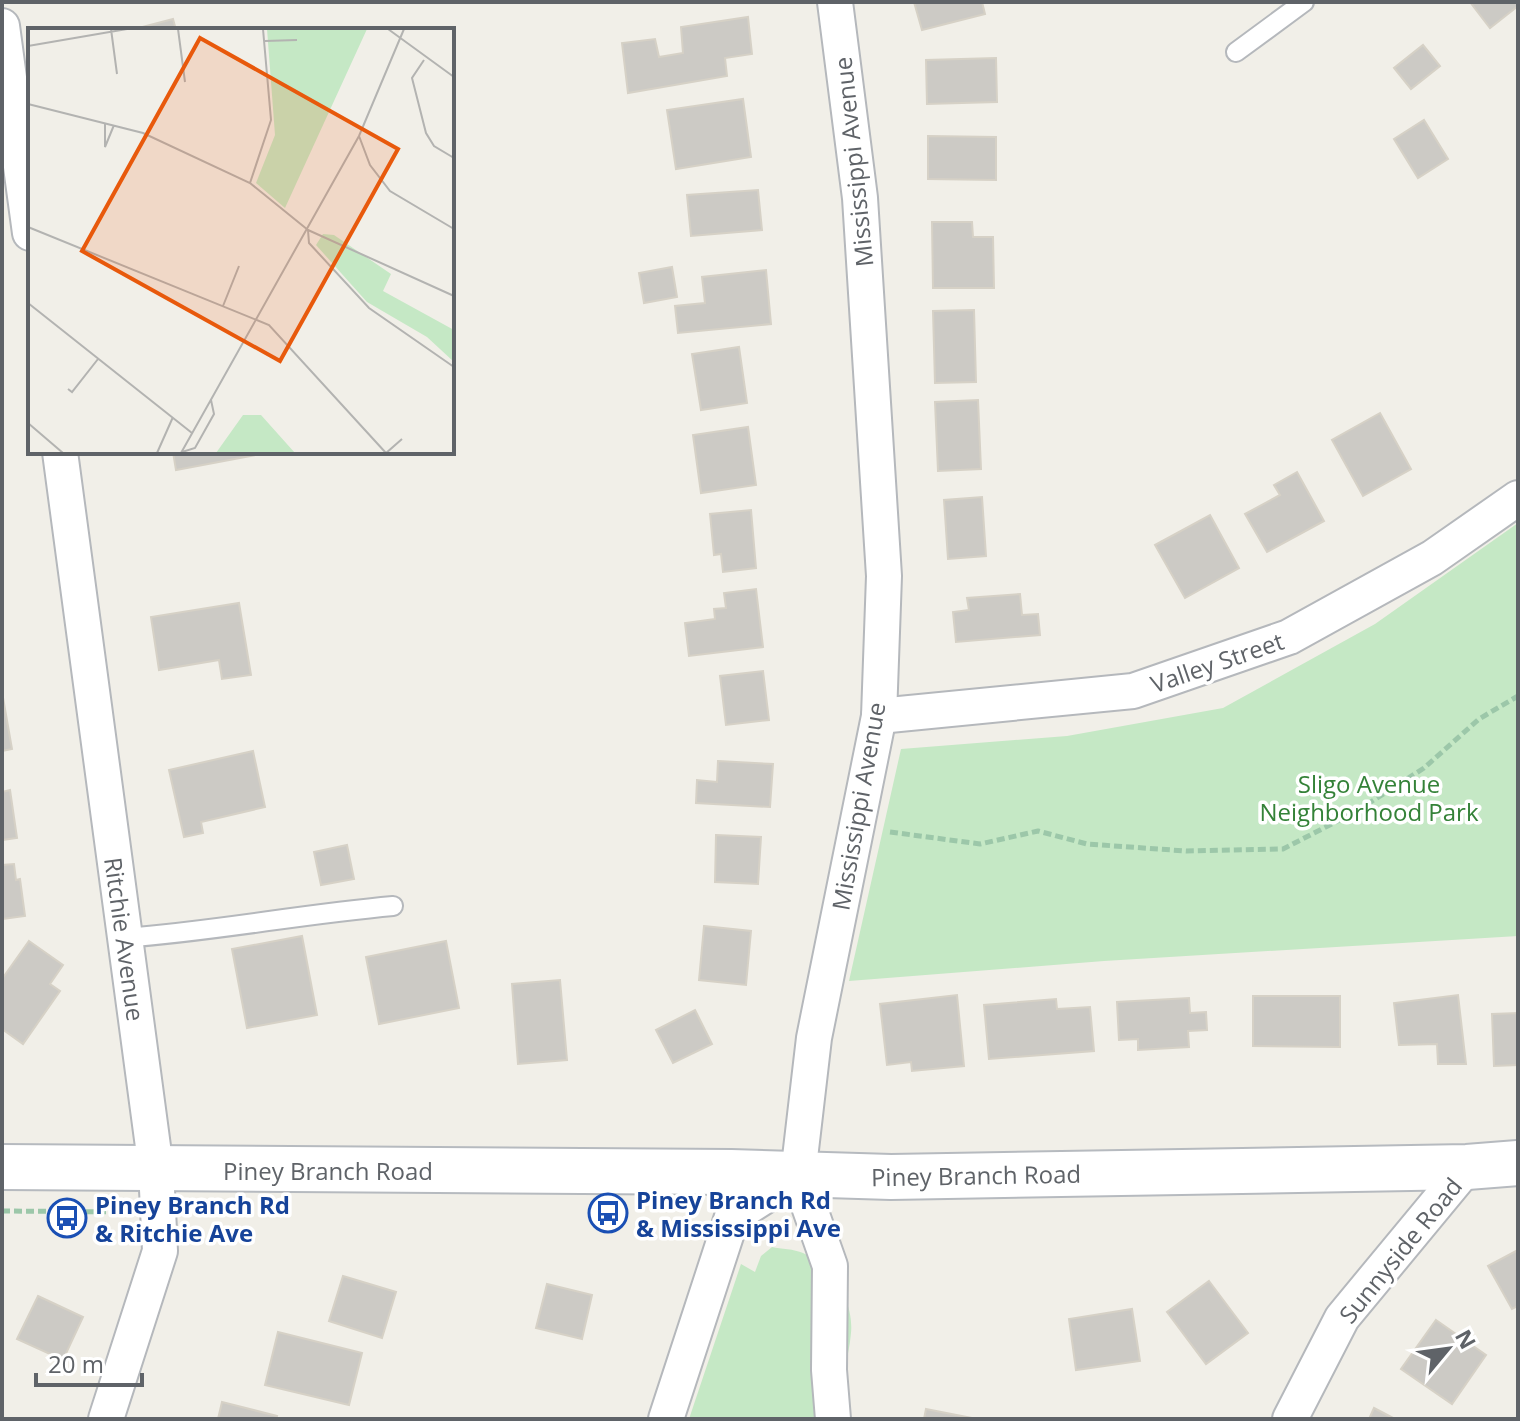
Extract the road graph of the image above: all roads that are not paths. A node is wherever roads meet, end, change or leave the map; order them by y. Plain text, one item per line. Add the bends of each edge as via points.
1 (835, 2) edge
2 (1304, 2) edge
3 (2, 26) edge
4 (1236, 52) dead end
5 (28, 218) edge
6 (60, 454) edge
7 (1518, 498) edge
8 (879, 716) junction
9 (393, 906) dead end
10 (125, 938) junction
11 (1518, 1163) edge
12 (2, 1167) edge
13 (1467, 1167) junction
14 (156, 1169) junction
15 (798, 1175) junction
16 (106, 1419) edge
17 (666, 1419) edge
18 (833, 1419) edge
19 (1290, 1419) edge

1 - 8 street, Mississippi Avenue via 860,198 884,576
2 - 4 lane
3 - 5 street
6 - 10 street, Ritchie Avenue
7 - 8 street, Valley Street via 1432,558 1289,637 1133,691
8 - 15 street, Mississippi Avenue via 814,1038
9 - 10 lane
10 - 14 street, Ritchie Avenue
11 - 13 main road, Piney Branch Road
12 - 14 main road, Piney Branch Road
13 - 15 main road, Piney Branch Road
13 - 19 street, Sunnyside Road via 1342,1318
14 - 15 main road, Piney Branch Road
14 - 16 street, Ritchie Avenue via 160,1251
15 - 17 street via 732,1217
15 - 18 street via 830,1266

